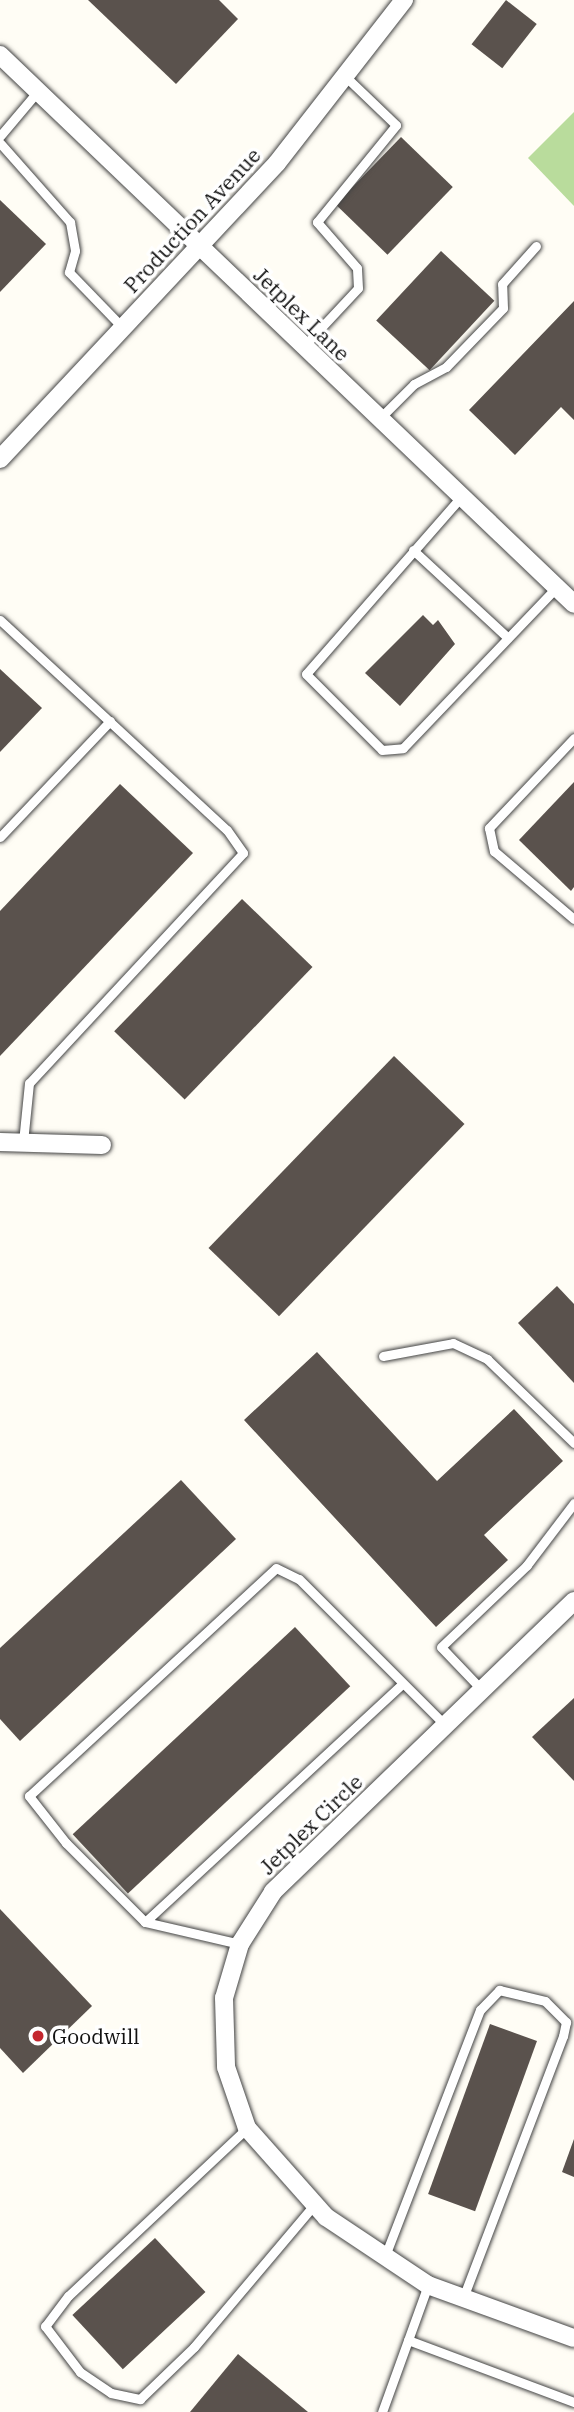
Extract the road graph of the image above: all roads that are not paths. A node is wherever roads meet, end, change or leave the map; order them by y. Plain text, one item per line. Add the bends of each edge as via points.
1 (404, 0) edge
2 (0, 55) edge
3 (346, 77) junction
4 (38, 92) junction
5 (0, 136) edge
6 (0, 143) edge
7 (200, 246) junction
8 (536, 246) dead end
9 (123, 328) junction
10 (304, 346) junction
11 (379, 419) junction
12 (0, 459) edge
13 (461, 497) junction
14 (413, 550) junction
15 (556, 588) junction
16 (574, 604) edge
17 (0, 620) edge
18 (508, 638) junction
19 (110, 721) junction
20 (574, 738) edge
21 (0, 837) edge
22 (574, 919) edge
23 (0, 1142) edge
24 (23, 1142) junction
25 (102, 1145) dead end
26 (383, 1356) dead end
27 (574, 1443) edge
28 (574, 1503) edge
29 (574, 1601) edge
30 (402, 1684) junction
31 (482, 1690) junction
32 (445, 1726) junction
33 (145, 1922) junction
34 (240, 1944) junction
35 (247, 2128) junction
36 (315, 2204) junction
37 (384, 2256) junction
38 (428, 2285) junction
39 (463, 2298) junction
40 (574, 2339) edge
41 (408, 2340) junction
42 (574, 2402) edge
43 (383, 2412) edge

1 - 3 street, Production Avenue
2 - 4 street, Jetplex Lane
3 - 7 street, Production Avenue
3 - 10 lane via 396,125 317,222 357,268 358,288
4 - 5 lane
4 - 7 street, Jetplex Lane
6 - 9 lane via 71,222 75,251 69,272
7 - 9 street, Production Avenue
7 - 10 street, Jetplex Lane
8 - 11 lane via 502,284 503,309 446,367 414,384
9 - 12 street, Production Avenue
10 - 11 street, Jetplex Lane
11 - 13 street, Jetplex Lane
13 - 14 lane
13 - 15 street, Jetplex Lane
14 - 18 lane
14 - 18 lane via 306,674 382,750 403,748
15 - 16 street, Jetplex Lane
15 - 18 lane
17 - 19 lane
19 - 21 lane
19 - 24 lane via 227,830 243,853 29,1083
20 - 22 lane via 489,828 494,851
23 - 24 street
24 - 25 street
26 - 27 lane via 453,1343 487,1359
28 - 31 lane via 527,1565 441,1647
29 - 31 street, Jetplex Circle
30 - 32 lane
30 - 33 lane
30 - 33 lane via 299,1580 276,1567 49,1777 29,1796 66,1843
31 - 32 street, Jetplex Circle
32 - 34 street, Jetplex Circle via 273,1892
33 - 34 lane
34 - 35 street, Jetplex Circle via 224,1998 226,2067
35 - 36 street, Jetplex Circle
35 - 36 lane via 68,2296 45,2326 80,2372 111,2393 140,2399 194,2347
36 - 37 street, Jetplex Circle
37 - 38 street, Jetplex Circle
37 - 39 lane via 480,2010 499,1990 545,2001 566,2022 563,2036
38 - 39 street, Jetplex Circle
38 - 41 lane
39 - 40 street, Jetplex Circle
41 - 42 lane
41 - 43 lane

